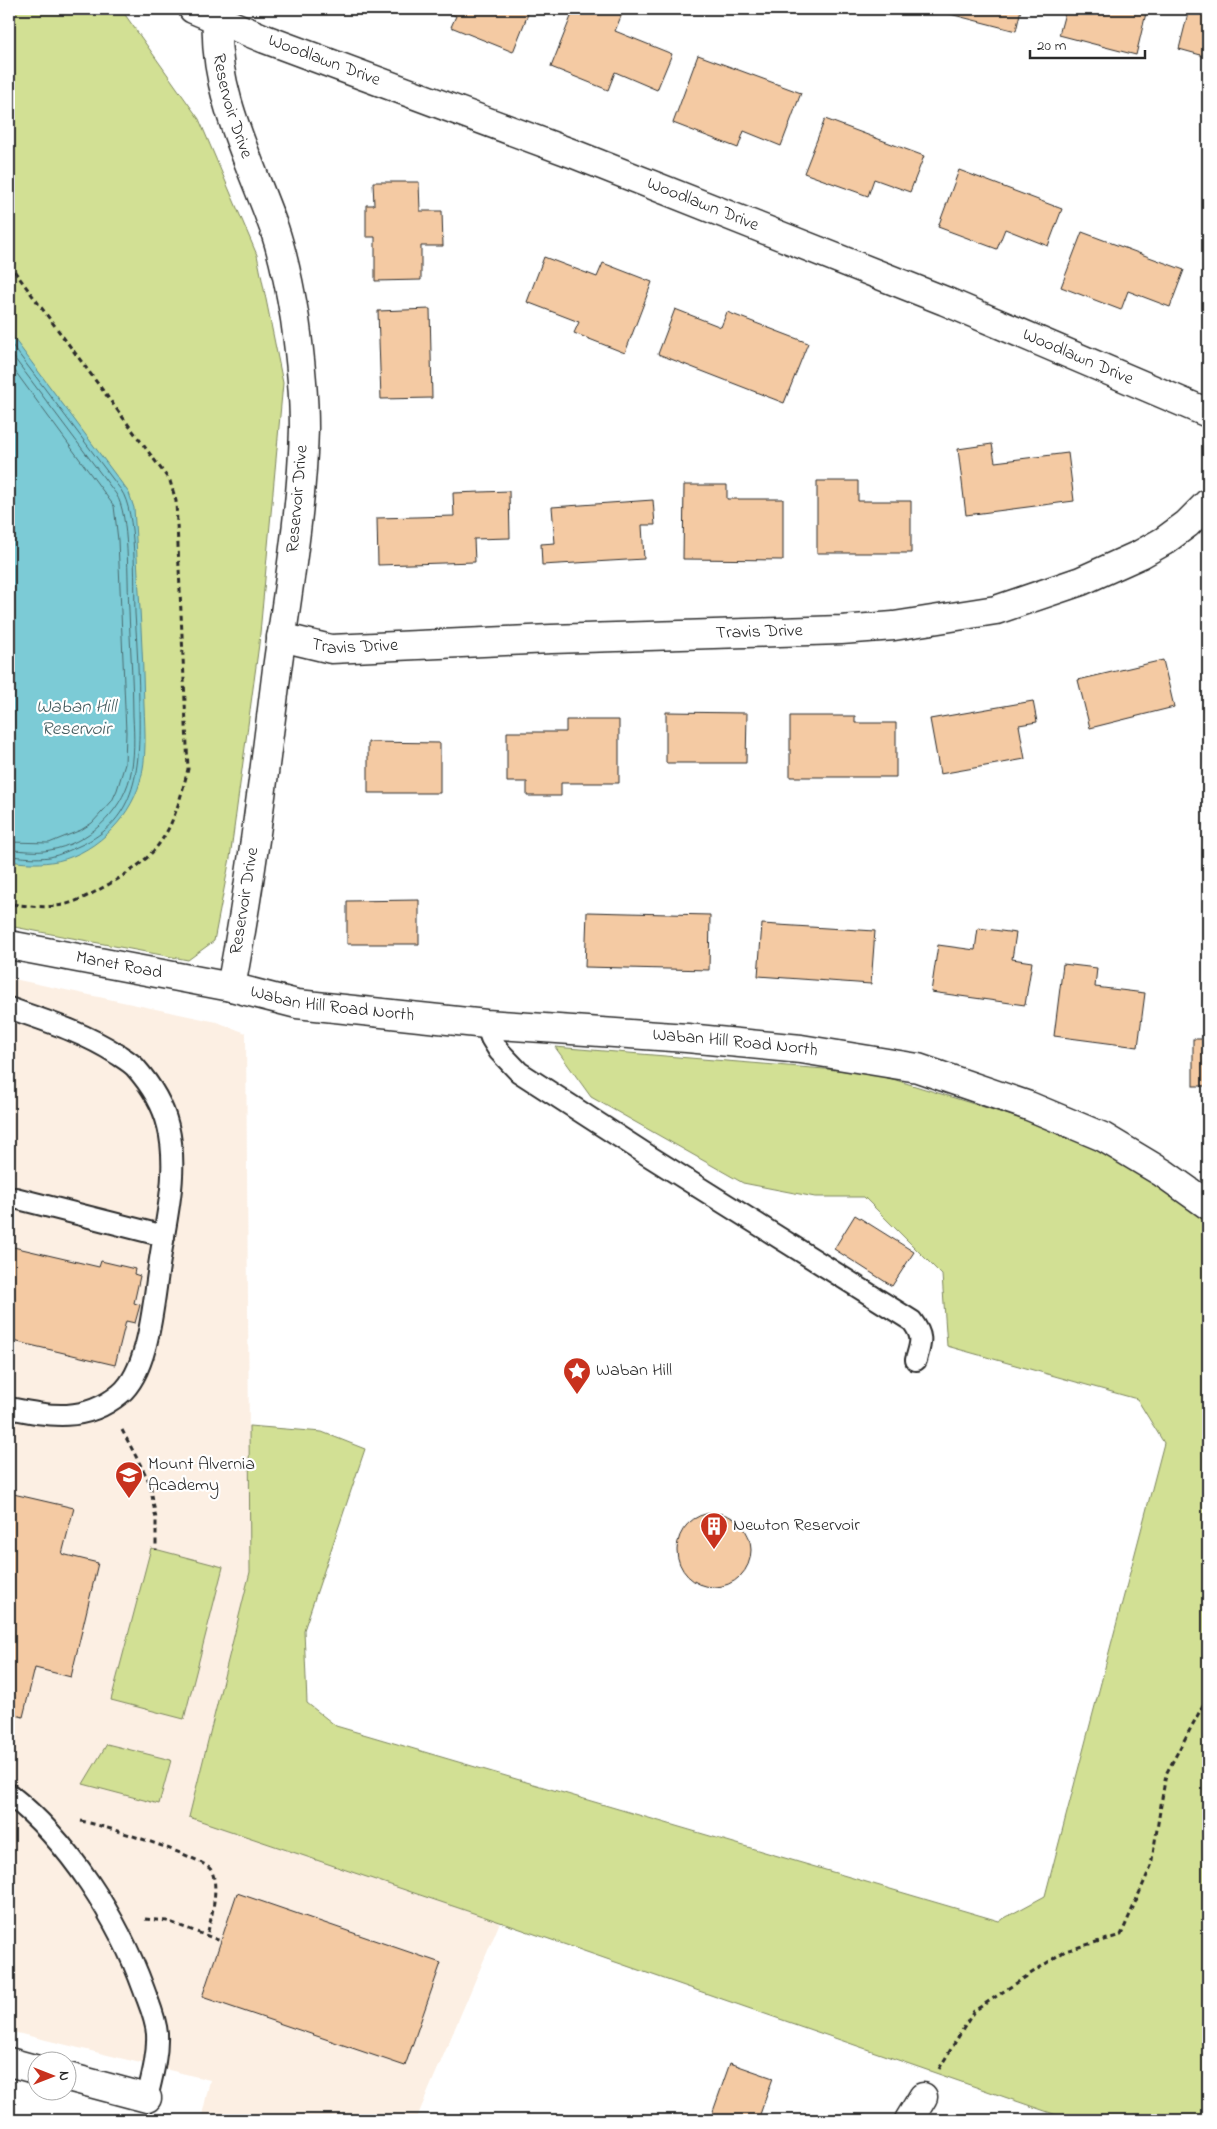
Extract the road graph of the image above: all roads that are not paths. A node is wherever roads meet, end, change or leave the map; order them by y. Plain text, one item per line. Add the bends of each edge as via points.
1 (205, 14) edge
2 (1208, 413) edge
3 (1208, 503) edge
4 (281, 637) junction
5 (9, 945) edge
6 (231, 987) junction
7 (9, 1008) edge
8 (486, 1024) junction
9 (15, 1198) dead end
10 (1208, 1205) edge
11 (164, 1236) junction
12 (916, 1360) dead end
13 (9, 1408) edge
14 (9, 1794) edge
15 (9, 2062) edge
16 (28, 2067) edge
17 (78, 2080) edge
18 (923, 2097) road end
19 (147, 2098) joint
20 (909, 2120) edge

1 - 2 street, Woodlawn Drive via 946,301
1 - 4 street, Reservoir Drive via 216,42 235,123 286,268 295,319 304,427 297,523
3 - 4 street, Travis Drive via 1188,524 1164,541 1082,581 996,610 894,626 331,649
4 - 6 street, Reservoir Drive via 251,873
5 - 6 street, Manet Road
6 - 8 street, Waban Hill Road North via 297,1004
7 - 11 lane via 93,1040 134,1066 151,1088 168,1126 172,1150
8 - 10 street, Waban Hill Road North via 800,1049 918,1068 1029,1106 1102,1138
8 - 12 lane via 499,1051 519,1072 912,1321 920,1332
9 - 11 lane
11 - 13 lane via 149,1333 131,1383 108,1403 94,1410 60,1416
14 - 19 lane via 38,1820 85,1876 120,1934 138,1974 157,2032
15 - 16 street
17 - 19 street
18 - 20 street

